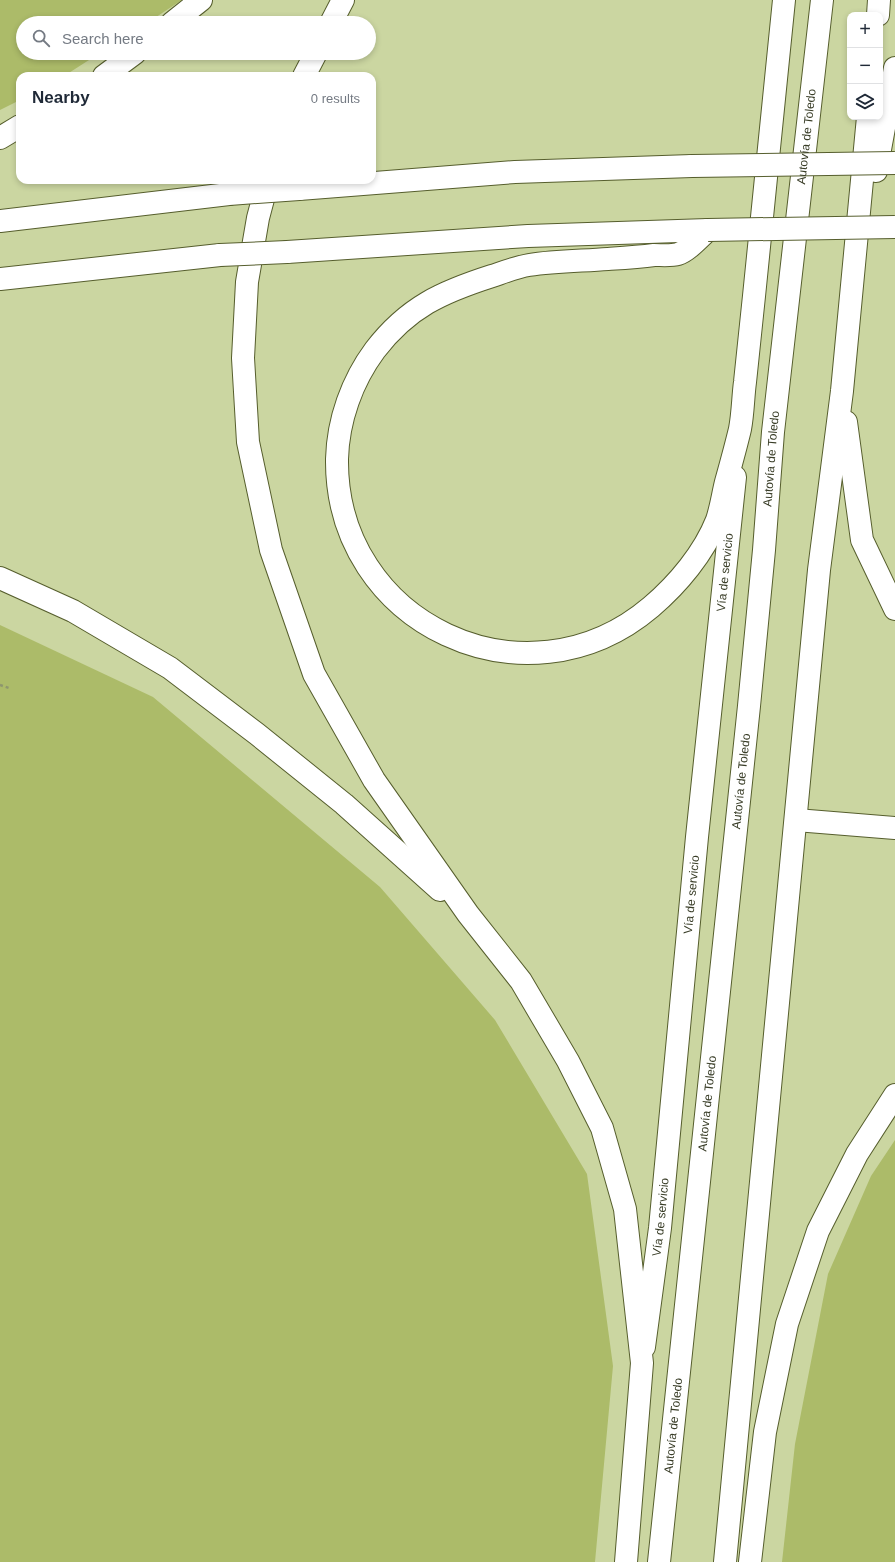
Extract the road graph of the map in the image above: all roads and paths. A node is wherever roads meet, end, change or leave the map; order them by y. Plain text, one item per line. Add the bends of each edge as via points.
1 (201, 0) edge
2 (343, 0) edge
3 (784, 0) edge
4 (822, 0) edge
5 (879, 0) edge
6 (878, 12) edge
7 (181, 16) edge
8 (335, 16) edge
9 (126, 60) edge
10 (312, 60) edge
11 (895, 68) edge
12 (109, 72) edge
13 (306, 72) edge
14 (868, 120) edge
15 (16, 128) edge
16 (0, 138) edge
17 (895, 163) edge
18 (376, 183) edge
19 (267, 184) edge
20 (363, 184) edge
21 (0, 220) edge
22 (895, 227) edge
23 (708, 230) junction
24 (0, 279) edge
25 (850, 314) junction
26 (842, 391) junction
27 (740, 426) junction
28 (0, 578) edge
29 (895, 608) edge
30 (0, 685) edge
31 (9, 688) dead end
32 (796, 820) junction
33 (895, 828) edge
34 (468, 914) junction
35 (895, 1095) edge
36 (642, 1363) junction
37 (626, 1562) edge
38 (659, 1562) edge
39 (725, 1562) edge
40 (750, 1562) edge

1 - 7 main road
2 - 8 main road
3 - 27 main road
4 - 38 main road, Autovía de Toledo via 773,432 749,706
5 - 6 main road
9 - 12 main road
10 - 13 main road
11 - 25 main road
14 - 25 main road
15 - 16 main road
17 - 18 main road, bridge via 515,172
19 - 34 main road via 247,282 243,358 248,442 271,550 314,674 374,780
20 - 21 main road, bridge via 229,194
22 - 23 main road, bridge
23 - 24 main road, bridge via 528,236 220,256
23 - 27 main road via 680,254 527,265 455,288 408,316 389,333 373,353 359,374 349,398 341,422 337,448 340,499 356,548 369,570 403,608 424,623 452,638 495,651 527,653 572,648 602,638 641,616 695,560 716,521
25 - 26 main road
26 - 29 main road via 862,540
26 - 32 main road via 819,570
27 - 36 main road, Vía de servicio via 660,1228
28 - 34 main road via 73,611 170,668 344,804
30 - 31 path
32 - 33 main road
32 - 39 main road
34 - 36 main road via 521,981 568,1061 602,1128 625,1209
35 - 40 main road via 857,1154 818,1230 787,1324 765,1432
36 - 37 main road

